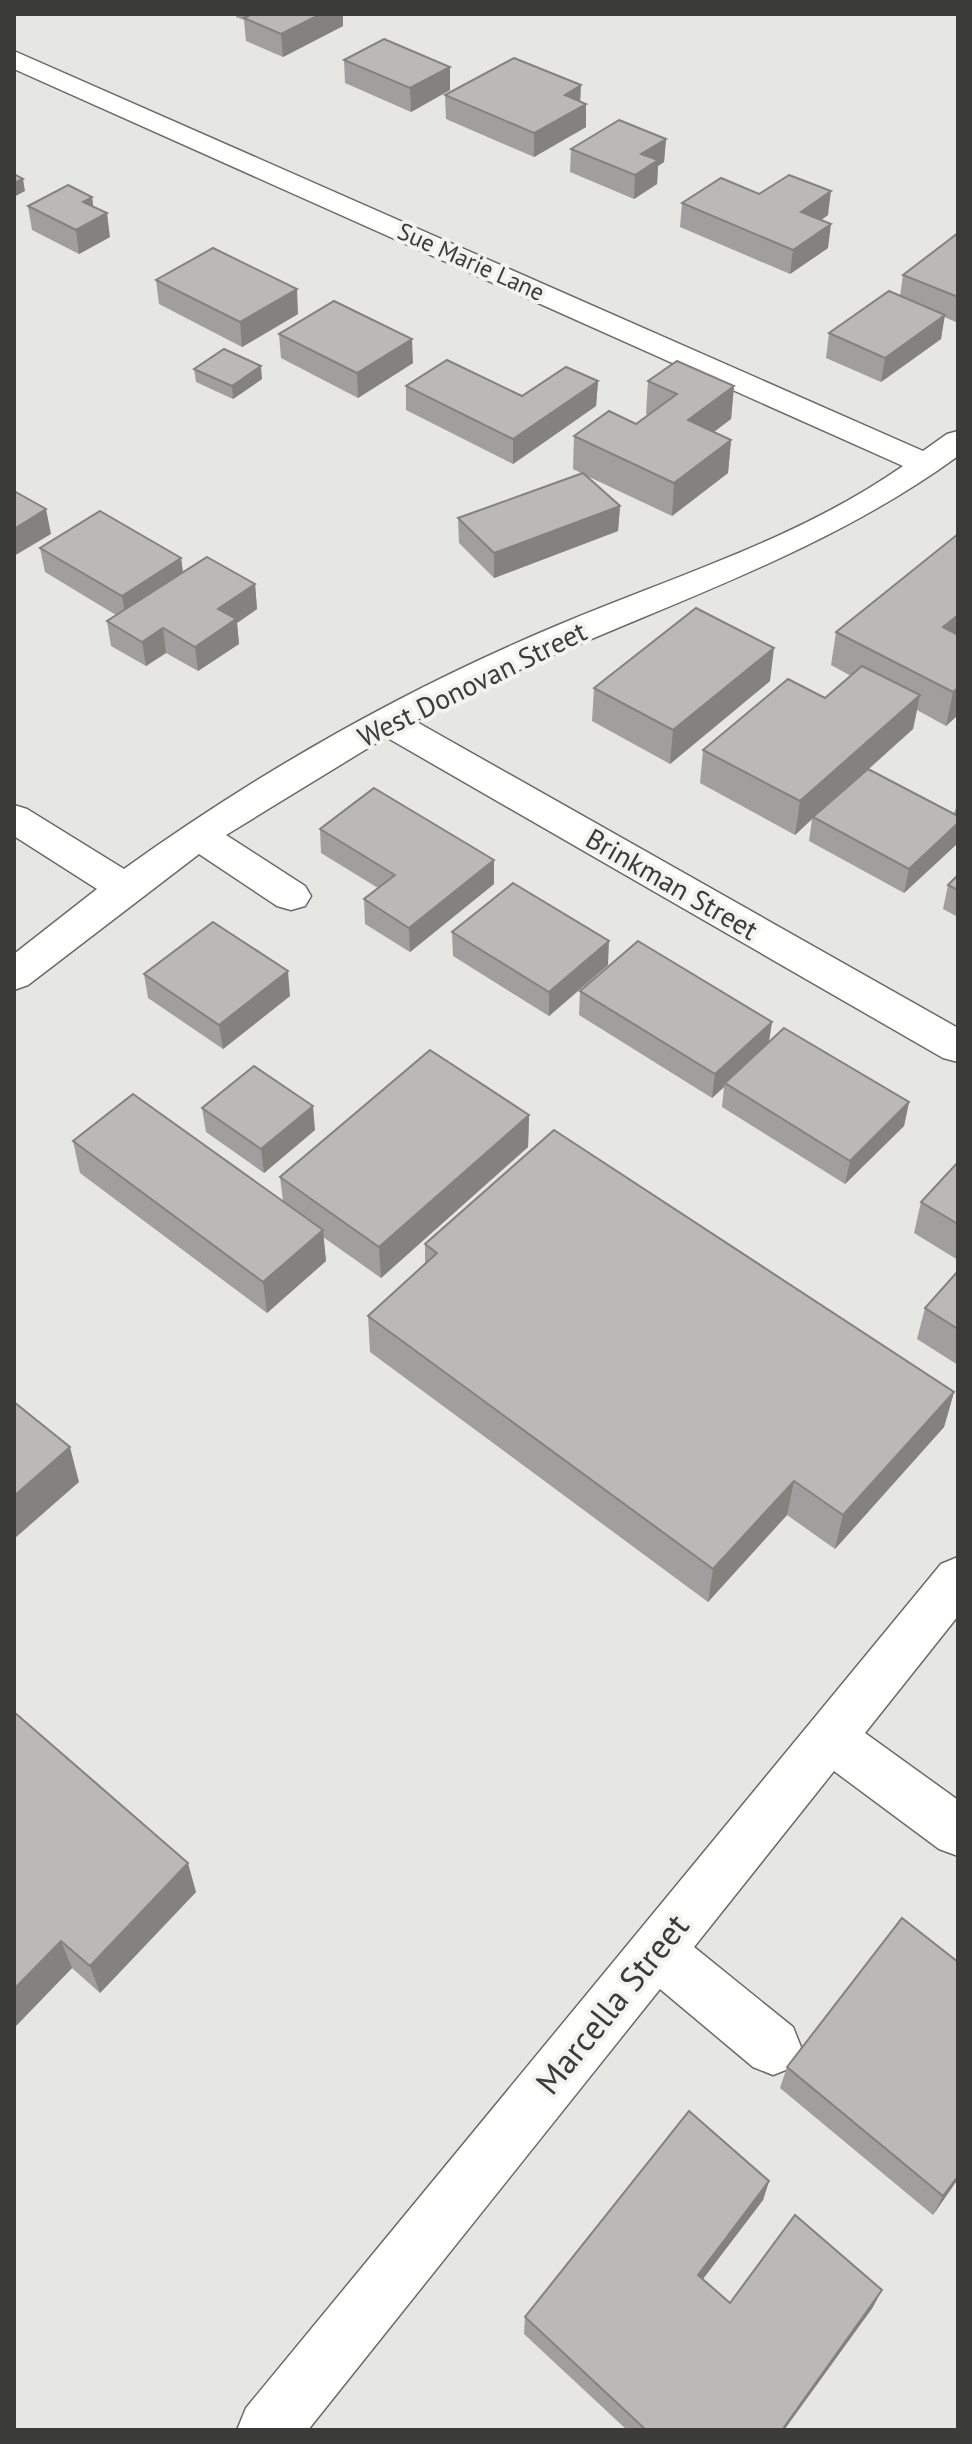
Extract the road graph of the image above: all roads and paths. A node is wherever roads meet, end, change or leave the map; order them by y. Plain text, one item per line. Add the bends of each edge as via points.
1 (14, 59) edge
2 (958, 441) edge
3 (928, 465) junction
4 (386, 721) junction
5 (14, 818) edge
6 (201, 837) junction
7 (125, 888) junction
8 (291, 896) dead end
9 (14, 975) edge
10 (958, 1047) edge
11 (958, 1579) edge
12 (828, 1736) junction
13 (958, 1831) edge
14 (655, 1950) junction
15 (773, 2047) dead end
16 (276, 2427) edge

1 - 3 street, Sue Marie Lane
2 - 3 street, West Donovan Street
3 - 4 street, West Donovan Street via 817,526 681,590 515,657
4 - 6 street, West Donovan Street
4 - 10 street, Brinkman Street
5 - 7 street
6 - 7 street, West Donovan Street
6 - 8 street
7 - 9 street, West Donovan Street
11 - 12 street, Marcella Street
12 - 13 street
12 - 14 street, Marcella Street
14 - 15 street
14 - 16 street, Marcella Street

